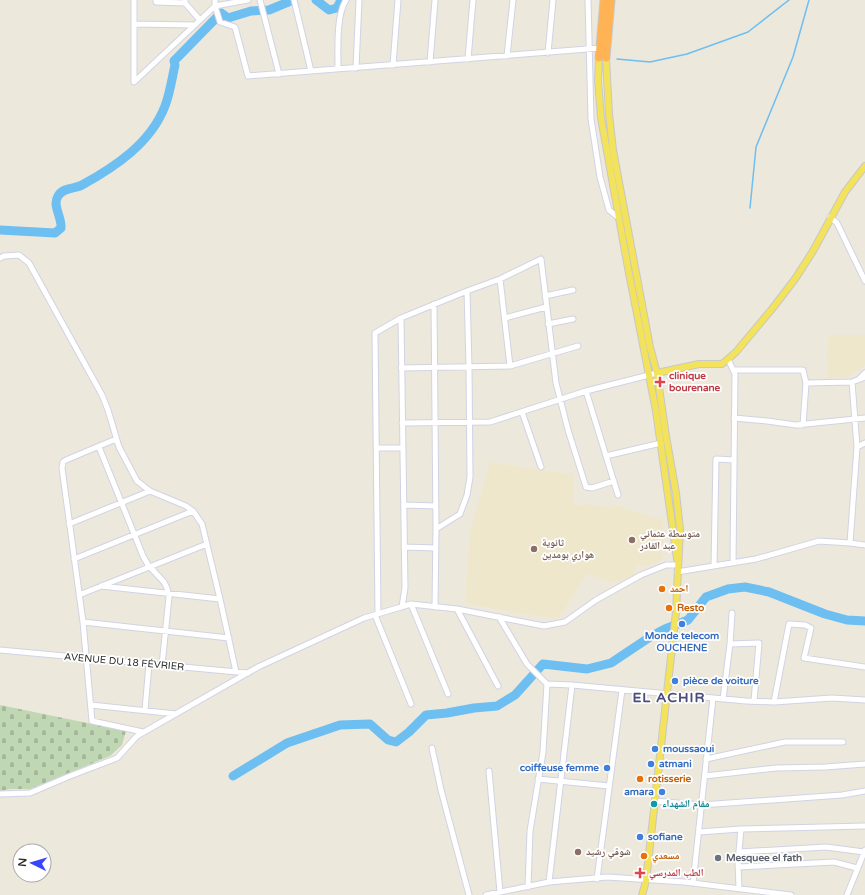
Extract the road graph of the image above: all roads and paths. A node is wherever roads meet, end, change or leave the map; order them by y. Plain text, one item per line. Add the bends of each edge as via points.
1 (134, 0) edge
2 (156, 0) edge
3 (214, 0) edge
4 (248, 0) edge
5 (260, 0) edge
6 (294, 0) edge
7 (346, 0) edge
8 (359, 0) edge
9 (398, 0) edge
10 (435, 0) edge
11 (473, 0) edge
12 (513, 0) edge
13 (553, 0) edge
14 (588, 0) edge
15 (604, 0) edge
16 (611, 0) edge
17 (185, 1) edge
18 (215, 6) junction
19 (200, 20) junction
20 (134, 24) junction
21 (195, 25) junction
22 (600, 48) junction
23 (589, 49) junction
24 (548, 53) junction
25 (507, 56) junction
26 (603, 58) junction
27 (468, 59) junction
28 (430, 62) junction
29 (393, 65) junction
30 (356, 68) junction
31 (338, 69) junction
32 (311, 71) junction
33 (279, 74) junction
34 (865, 166) edge
35 (830, 217) junction
36 (619, 218) junction
37 (0, 258) edge
38 (500, 279) junction
39 (865, 281) edge
40 (573, 290) dead end
41 (467, 291) junction
42 (545, 296) junction
43 (434, 304) junction
44 (546, 307) junction
45 (401, 318) junction
46 (505, 318) junction
47 (573, 319) dead end
48 (548, 324) junction
49 (578, 346) dead end
50 (552, 353) junction
51 (728, 359) junction
52 (510, 366) junction
53 (434, 367) junction
54 (469, 367) junction
55 (401, 368) junction
56 (733, 370) junction
57 (657, 373) junction
58 (865, 373) edge
59 (648, 376) junction
60 (865, 377) edge
61 (855, 381) junction
62 (806, 383) junction
63 (586, 391) junction
64 (561, 399) junction
65 (522, 412) junction
66 (734, 418) junction
67 (865, 418) edge
68 (855, 419) junction
69 (435, 422) junction
70 (402, 423) junction
71 (470, 423) junction
72 (803, 425) junction
73 (116, 439) junction
74 (661, 443) junction
75 (865, 443) edge
76 (99, 446) junction
77 (857, 447) junction
78 (376, 448) junction
79 (403, 448) junction
80 (606, 456) junction
81 (734, 460) junction
82 (541, 467) dead end
83 (614, 482) junction
84 (150, 491) junction
85 (618, 495) dead end
86 (121, 502) junction
87 (404, 505) junction
88 (436, 506) junction
89 (193, 512) junction
90 (69, 524) junction
91 (436, 529) junction
92 (134, 535) junction
93 (850, 543) junction
94 (208, 544) junction
95 (865, 545) edge
96 (404, 547) junction
97 (436, 548) junction
98 (74, 559) junction
99 (733, 563) junction
100 (677, 565) junction
101 (714, 566) junction
102 (150, 567) junction
103 (677, 572) junction
104 (100, 586) junction
105 (168, 594) junction
106 (79, 595) junction
107 (220, 599) junction
108 (411, 604) junction
109 (402, 607) junction
110 (435, 607) junction
111 (457, 609) junction
112 (732, 613) dead end
113 (376, 614) junction
114 (499, 617) junction
115 (82, 622) junction
116 (165, 632) junction
117 (229, 638) junction
118 (730, 644) junction
119 (0, 650) edge
120 (87, 659) junction
121 (149, 664) junction
122 (162, 665) junction
123 (865, 667) edge
124 (236, 672) junction
125 (248, 673) junction
126 (547, 684) junction
127 (572, 685) junction
128 (498, 686) dead end
129 (622, 690) junction
130 (667, 693) junction
131 (448, 694) dead end
132 (713, 698) junction
133 (723, 699) junction
134 (865, 700) edge
135 (754, 701) junction
136 (774, 702) junction
137 (411, 704) dead end
138 (91, 705) junction
139 (145, 710) junction
140 (176, 714) junction
141 (143, 732) junction
142 (843, 742) dead end
143 (432, 748) dead end
144 (706, 759) junction
145 (865, 764) edge
146 (489, 771) dead end
147 (705, 776) junction
148 (538, 779) junction
149 (560, 782) junction
150 (609, 786) junction
151 (865, 792) edge
152 (0, 794) edge
153 (655, 801) junction
154 (701, 805) junction
155 (865, 826) edge
156 (741, 829) junction
157 (698, 832) junction
158 (864, 851) edge
159 (739, 852) junction
160 (738, 868) junction
161 (857, 868) junction
162 (597, 879) junction
163 (646, 881) junction
164 (549, 882) junction
165 (693, 883) junction
166 (528, 887) junction
167 (739, 889) junction
168 (500, 892) junction
169 (469, 895) edge
170 (486, 895) edge
171 (642, 895) edge
172 (791, 895) edge
173 (847, 895) edge

1 - 20 street
2 - 17 street
3 - 18 street
4 - 18 street
5 - 33 street
6 - 32 street
7 - 31 street via 340,16
8 - 30 street
9 - 29 street
10 - 28 street
11 - 27 street
12 - 25 street
13 - 24 street
14 - 23 street
15 - 22 highway
16 - 26 highway
17 - 19 street
18 - 19 street
18 - 33 street via 220,22 234,27 248,76
19 - 21 street
20 - 21 street
20 - 21 street via 134,82
22 - 23 street
22 - 26 highway
23 - 24 street
23 - 36 street via 591,119 600,177 609,210
24 - 25 street
25 - 27 street
26 - 36 main road via 599,88 601,118
26 - 57 main road via 613,150
27 - 28 street
28 - 29 street
29 - 30 street
30 - 31 street
31 - 32 street
32 - 33 street
34 - 35 main road
35 - 39 street via 836,223
35 - 51 main road via 795,279 746,342
36 - 59 main road
37 - 73 street via 19,255 29,263 102,395
38 - 41 street
38 - 42 street via 541,259
38 - 46 street
40 - 42 street
41 - 43 street
41 - 54 street
42 - 44 street
43 - 45 street
43 - 53 street
44 - 46 street
44 - 48 street
45 - 55 street
45 - 78 street via 375,333
46 - 52 street
47 - 48 street
48 - 50 street
49 - 50 street
50 - 52 street
50 - 64 street
51 - 56 street
51 - 57 main road via 722,364 699,364
52 - 54 street
53 - 54 street
53 - 55 street
53 - 69 street
54 - 71 street
55 - 70 street
56 - 62 street via 803,370
56 - 66 street
57 - 59 street
57 - 100 main road via 678,515 680,552
58 - 61 street
59 - 63 street
59 - 74 main road
60 - 61 street
61 - 62 street
61 - 68 street
62 - 72 street
63 - 64 street
63 - 80 street
64 - 65 street
64 - 83 street via 586,487 592,488
65 - 71 street via 490,422
65 - 82 street
66 - 72 street
66 - 81 street
67 - 68 street
68 - 72 street
68 - 77 street
69 - 70 street
69 - 71 street
69 - 88 street
70 - 79 street
71 - 91 street via 470,477 467,495 460,514
73 - 76 street
73 - 84 street via 137,481
74 - 80 street
74 - 100 main road
75 - 77 street
76 - 86 street
76 - 90 street via 62,464
77 - 93 street
78 - 79 street
78 - 113 street
79 - 87 street
80 - 83 street
81 - 99 street
81 - 101 street via 716,460
83 - 85 street
84 - 86 street
84 - 89 street via 186,506
86 - 90 street
86 - 92 street
87 - 88 street
87 - 96 street
88 - 91 street
89 - 92 street
89 - 94 street via 202,524
90 - 98 street
91 - 97 street
92 - 98 street
92 - 102 street
93 - 95 street
93 - 99 street via 819,541 756,560
94 - 102 street
94 - 107 street
96 - 97 street
96 - 109 street via 405,588
97 - 110 street
98 - 106 street
99 - 101 street
100 - 103 main road
100 - 114 street via 666,565 641,575 596,600 565,622 544,626
101 - 103 street
102 - 104 street
102 - 105 street via 164,582
103 - 130 main road via 676,612
104 - 105 street
104 - 106 street
105 - 107 street
105 - 116 street
106 - 115 street
107 - 117 street
108 - 109 street
108 - 110 street
108 - 131 street
109 - 113 street
110 - 111 street
111 - 114 street
111 - 128 street
112 - 118 street
113 - 125 street
113 - 137 street
114 - 126 street via 527,664
115 - 116 street
115 - 120 street
116 - 117 street
116 - 122 street
117 - 124 street
118 - 133 street
118 - 135 street via 759,643
119 - 120 street, AVENUE DU 18 FÉVRIER
120 - 121 street, AVENUE DU 18 FÉVRIER
120 - 138 street
121 - 122 street, AVENUE DU 18 FÉVRIER
121 - 139 street
122 - 124 street, AVENUE DU 18 FÉVRIER
123 - 136 street via 804,658 811,628 789,624
124 - 125 street, AVENUE DU 18 FÉVRIER
125 - 140 street
126 - 127 street
126 - 148 street via 543,752
127 - 129 street
127 - 149 street
129 - 130 street
129 - 150 street
130 - 132 street
130 - 153 main road
132 - 133 street
132 - 144 street
133 - 135 street
134 - 136 street via 832,698
135 - 136 street
138 - 139 street
138 - 141 street via 92,720
139 - 140 street
140 - 141 street
141 - 152 street via 117,758 30,793
142 - 144 street via 785,742
143 - 169 street
144 - 147 street
145 - 147 street via 776,768
146 - 168 street
147 - 154 street
148 - 149 street
148 - 166 street via 530,831
149 - 150 street
149 - 164 street
150 - 162 street
151 - 154 street
153 - 154 street
153 - 163 main road
154 - 157 street
155 - 156 street
156 - 157 street
156 - 159 street
157 - 165 street
158 - 159 street via 826,847
158 - 161 street
159 - 160 street
160 - 161 street via 834,862
160 - 167 street
161 - 173 street
162 - 163 street via 607,877
162 - 164 street
163 - 165 street
163 - 171 main road
164 - 166 street
165 - 167 street
166 - 168 street
167 - 172 street
168 - 170 street

